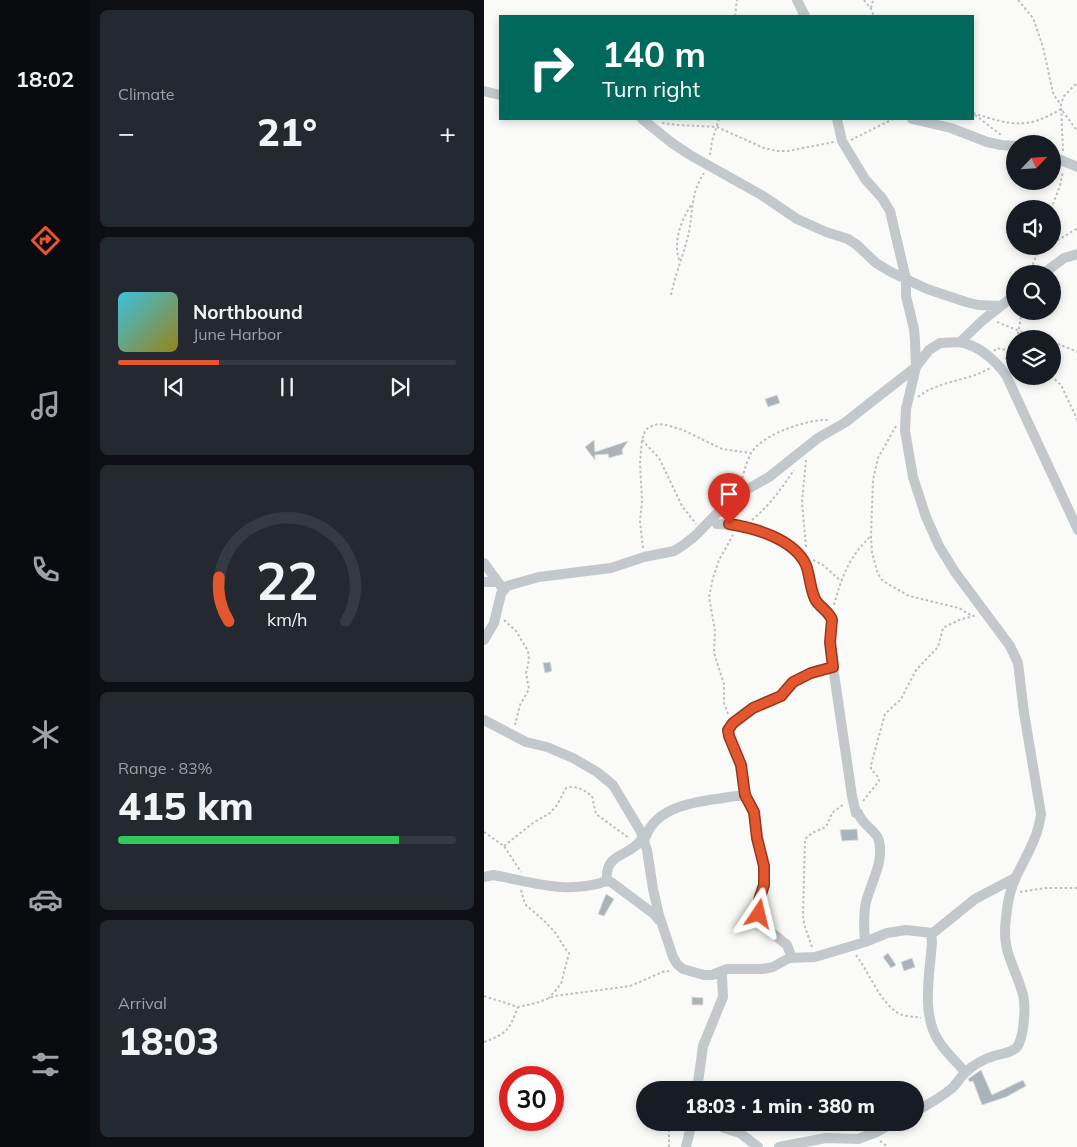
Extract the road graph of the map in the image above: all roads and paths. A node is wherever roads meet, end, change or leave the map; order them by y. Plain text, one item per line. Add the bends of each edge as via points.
1 (738, 0) edge
2 (797, 0) edge
3 (864, 0) edge
4 (872, 0) edge
5 (1018, 0) edge
6 (871, 9) junction
7 (735, 15) edge
8 (804, 15) edge
9 (874, 15) edge
10 (1077, 82) edge
11 (484, 91) edge
12 (499, 95) edge
13 (1061, 104) junction
14 (1062, 109) junction
15 (974, 113) edge
16 (974, 114) edge
17 (719, 120) edge
18 (838, 120) edge
19 (891, 120) edge
20 (916, 120) edge
21 (645, 121) edge
22 (717, 128) junction
23 (1077, 132) edge
24 (1002, 135) dead end
25 (842, 141) junction
26 (1006, 145) edge
27 (1063, 162) junction
28 (709, 165) junction
29 (1077, 167) edge
30 (1054, 200) edge
31 (692, 204) junction
32 (1077, 228) edge
33 (1061, 238) edge
34 (1077, 254) edge
35 (680, 261) junction
36 (1055, 265) edge
37 (906, 279) junction
38 (671, 295) dead end
39 (1006, 302) edge
40 (1001, 306) junction
41 (983, 320) junction
42 (1020, 320) edge
43 (1018, 330) joint
44 (960, 342) junction
45 (1061, 345) edge
46 (1006, 350) edge
47 (1077, 352) edge
48 (989, 356) junction
49 (916, 367) junction
50 (1002, 369) junction
51 (1061, 385) edge
52 (907, 407) junction
53 (830, 420) dead end
54 (1077, 421) edge
55 (642, 440) junction
56 (752, 453) junction
57 (807, 456) dead end
58 (795, 468) dead end
59 (738, 494) junction
60 (716, 524) dead end
61 (744, 526) junction
62 (700, 529) junction
63 (1077, 530) edge
64 (871, 536) junction
65 (806, 550) dead end
66 (644, 557) junction
67 (812, 559) dead end
68 (484, 563) edge
69 (841, 581) junction
70 (484, 582) edge
71 (500, 585) junction
72 (984, 613) junction
73 (831, 616) junction
74 (972, 616) junction
75 (495, 618) junction
76 (484, 640) edge
77 (833, 667) junction
78 (484, 720) edge
79 (733, 723) junction
80 (513, 734) junction
81 (746, 796) junction
82 (853, 800) junction
83 (856, 813) junction
84 (484, 832) edge
85 (641, 844) junction
86 (504, 846) junction
87 (484, 877) edge
88 (1015, 878) junction
89 (515, 879) junction
90 (528, 882) junction
91 (607, 882) junction
92 (1077, 888) edge
93 (1011, 893) junction
94 (661, 923) junction
95 (931, 933) junction
96 (864, 942) junction
97 (848, 946) junction
98 (815, 957) junction
99 (792, 958) junction
100 (727, 969) junction
101 (679, 975) dead end
102 (484, 996) edge
103 (548, 998) junction
104 (518, 1007) junction
105 (929, 1020) junction
106 (484, 1042) edge
107 (965, 1072) junction
108 (698, 1081) edge
109 (924, 1106) edge
110 (669, 1131) edge
111 (690, 1131) edge
112 (734, 1131) edge
113 (879, 1131) edge
114 (669, 1147) edge
115 (686, 1147) edge
116 (758, 1147) edge
117 (779, 1147) edge

1 - 7 path
2 - 8 street
3 - 6 path
4 - 6 path
5 - 13 path via 1033,18 1053,93
6 - 9 path
10 - 13 path
11 - 12 street
13 - 14 path
14 - 15 path via 1034,123 1020,124
14 - 23 path
14 - 27 path
16 - 24 path
17 - 22 path
18 - 25 street
19 - 25 path
20 - 26 street
21 - 22 path
21 - 28 street via 672,143
22 - 25 path via 770,150 788,151
22 - 28 path
25 - 37 street via 865,179 890,211
27 - 29 street
27 - 30 path
28 - 31 path via 698,181
28 - 37 street via 797,219 848,239 876,263
31 - 35 path via 690,229
31 - 35 path via 676,246
32 - 33 path
34 - 36 street
35 - 38 path
37 - 40 street via 966,302
37 - 49 street
39 - 40 street
40 - 41 street
41 - 43 path
41 - 44 street
42 - 43 path
44 - 48 street
44 - 49 street via 940,343 929,350
45 - 47 path
46 - 48 path via 997,348
48 - 50 street
49 - 52 street
49 - 59 street via 769,477
50 - 52 path via 995,365 969,377 944,383 921,394
50 - 63 street
51 - 54 path
52 - 64 path via 875,466
52 - 72 street via 905,431 913,477 926,517 939,546
53 - 56 path via 804,423 788,429 771,437
55 - 56 path via 649,427 658,424 683,430 722,449
55 - 62 path via 659,458 682,506
55 - 66 path via 640,522
56 - 59 path
57 - 65 path via 802,502
58 - 61 path via 762,512
59 - 62 street
60 - 61 street
61 - 73 street via 777,538 798,554 805,563 815,599
61 - 79 path via 735,533 723,552 712,578 709,597 715,631 714,654 724,684 724,707
62 - 66 street via 689,542 674,551
64 - 69 path via 848,564
64 - 74 path via 875,566 883,582 909,596 958,608
66 - 71 street via 610,568
67 - 69 path
68 - 71 street
69 - 73 path
70 - 71 street
71 - 75 street
72 - 74 path
72 - 88 street via 1003,636 1018,663 1041,814 1032,848
73 - 77 street
74 - 83 path via 943,628 938,647 916,670 901,699 885,714 871,765 879,781
75 - 76 street
75 - 80 path via 504,620 516,631 528,655 526,673 529,689 520,705
77 - 79 street via 793,682 781,696 753,708
77 - 82 street
78 - 80 street
79 - 81 street via 728,730 729,736 741,765
80 - 85 street via 526,742 573,758 613,785 640,829
81 - 85 street via 682,805 657,820
81 - 99 street via 754,812 765,871 758,904 760,918 766,928 787,945
82 - 83 street
82 - 98 path via 835,810 826,827 808,835 805,840 803,914
83 - 96 street via 879,842 879,864 865,909
84 - 86 path
85 - 86 path via 596,814 592,796 574,786 566,788 550,813
85 - 91 street via 613,860 606,872
85 - 94 street via 652,876
86 - 90 path
87 - 89 street via 493,875
88 - 93 street
88 - 95 street via 975,899
89 - 90 street
89 - 103 path via 521,887 525,904 552,929 569,953 561,984
90 - 91 street via 556,888 583,888
91 - 94 street via 618,886
92 - 93 path
93 - 107 street via 1005,947 1026,1004 1022,1030 1016,1048
94 - 100 street via 673,957 683,969 712,975
95 - 96 street via 895,931
95 - 105 street
96 - 97 street
97 - 98 street
97 - 105 path via 896,1012
98 - 99 street
99 - 100 street via 762,969
100 - 108 street via 722,976 723,997 703,1046
101 - 103 path via 667,970 630,986
102 - 104 path
103 - 104 path
104 - 106 path via 508,1030
105 - 107 street via 937,1040
107 - 109 street via 958,1083
110 - 114 path
111 - 115 street
112 - 116 street
113 - 117 street via 858,1139 826,1138

